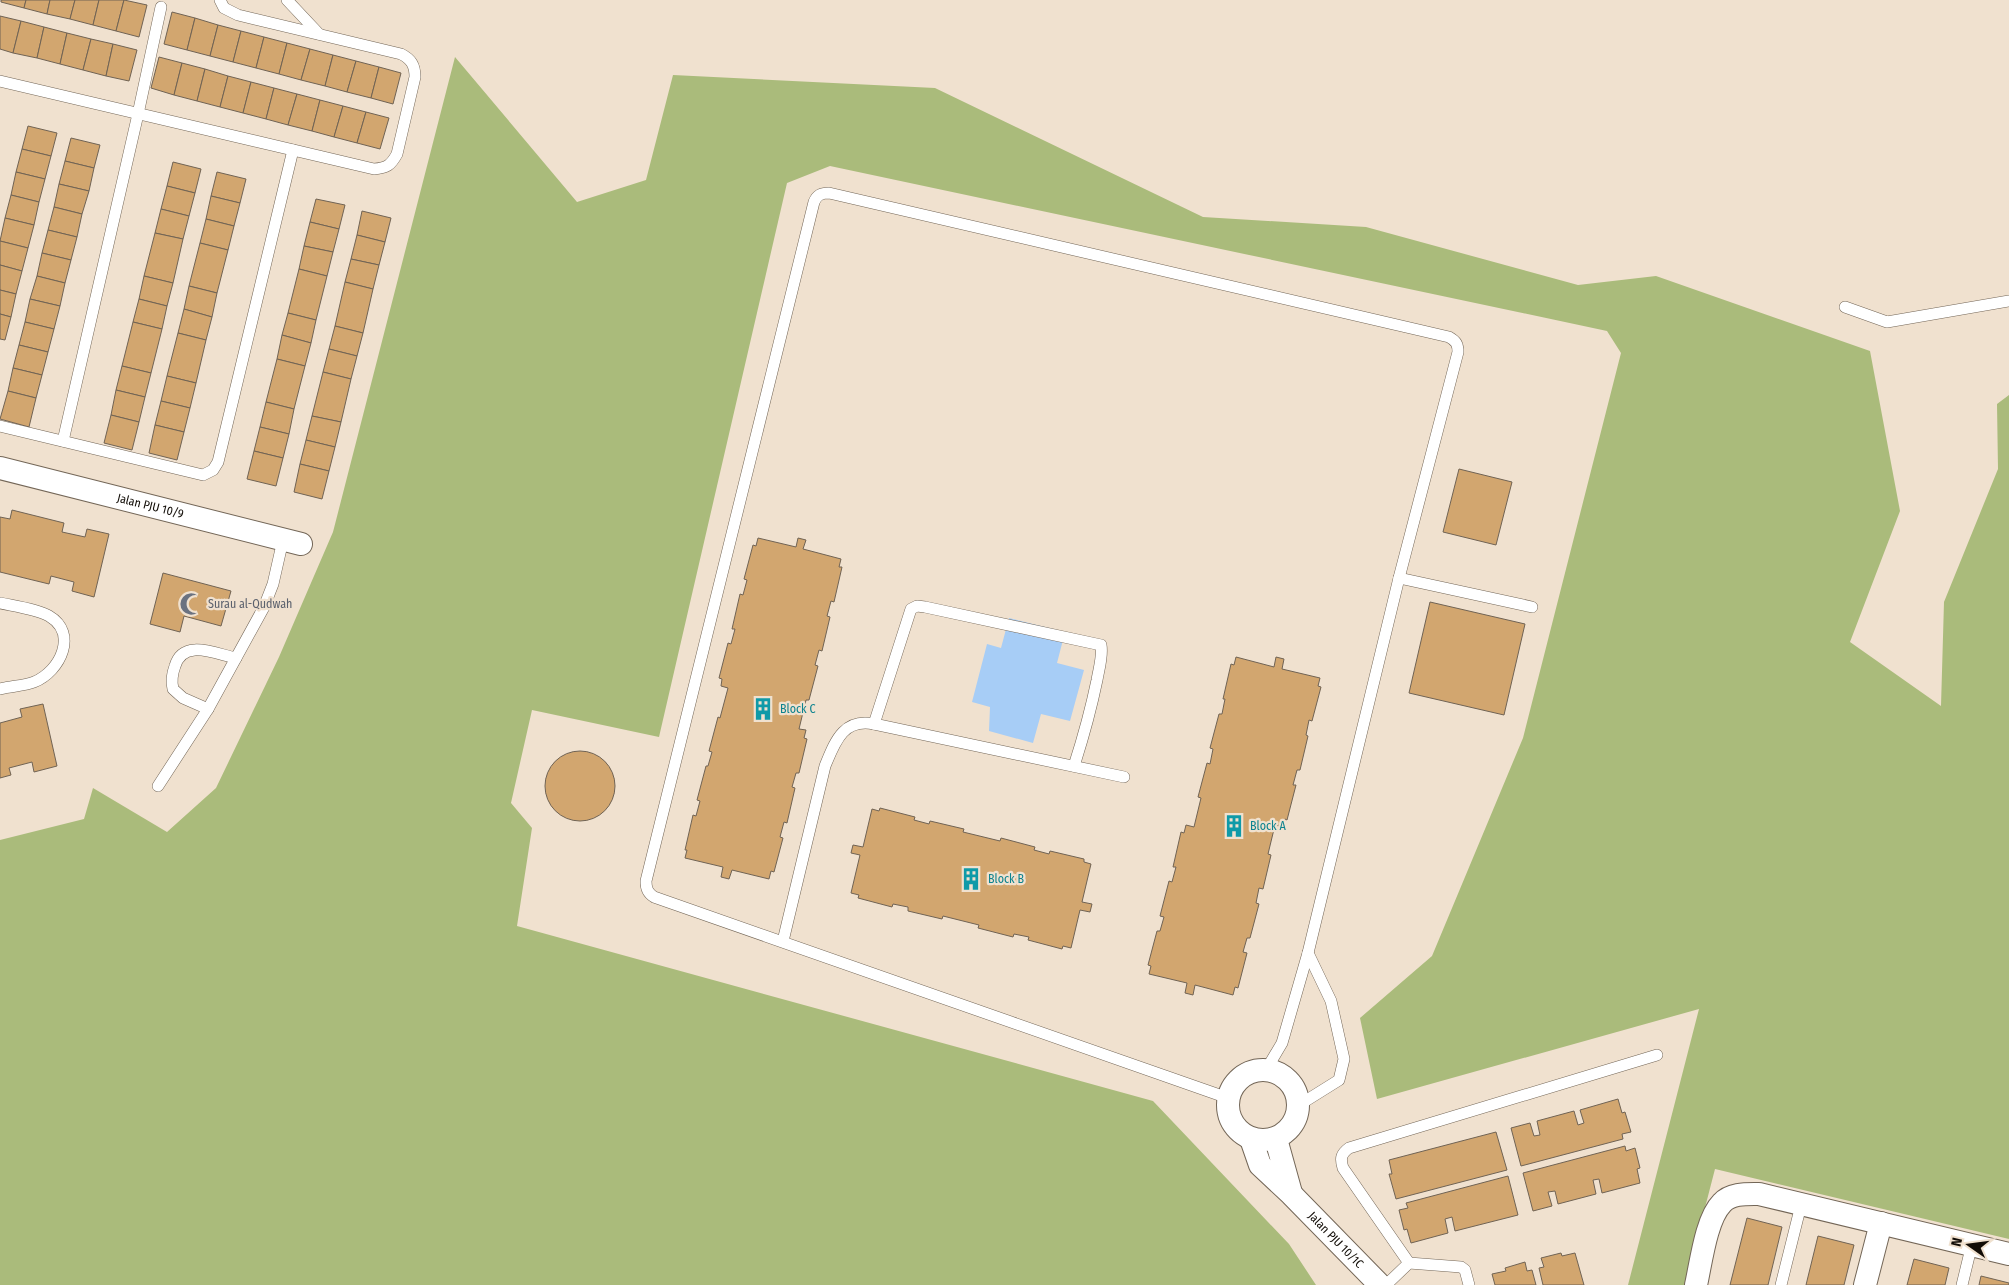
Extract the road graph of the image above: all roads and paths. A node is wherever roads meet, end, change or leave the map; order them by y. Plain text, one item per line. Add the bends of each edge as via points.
1 (220, 0) edge
2 (287, 0) edge
3 (161, 7) dead end
4 (319, 34) junction
5 (0, 81) edge
6 (138, 114) junction
7 (293, 150) junction
8 (2009, 301) edge
9 (1845, 308) dead end
10 (0, 426) edge
11 (63, 441) junction
12 (0, 468) edge
13 (292, 542) joint
14 (1399, 578) junction
15 (0, 603) edge
16 (1532, 607) dead end
17 (236, 658) junction
18 (0, 689) edge
19 (208, 709) junction
20 (874, 724) junction
21 (1074, 766) junction
22 (1124, 777) dead end
23 (158, 786) dead end
24 (783, 941) junction
25 (1308, 953) junction
26 (1657, 1056) dead end
27 (1266, 1070) junction
28 (1228, 1098) junction
29 (1298, 1105) junction
30 (1251, 1139) junction
31 (1276, 1139) junction
32 (1291, 1194) junction
33 (1801, 1205) junction
34 (1881, 1223) junction
35 (1972, 1244) junction
36 (2009, 1254) edge
37 (1409, 1263) junction
38 (1380, 1285) edge
39 (1386, 1285) edge
40 (1469, 1285) edge
41 (1696, 1285) edge
42 (1781, 1285) edge
43 (1865, 1285) edge
44 (1962, 1285) edge

1 - 4 lane via 230,13
2 - 4 lane
3 - 6 lane
4 - 7 lane via 401,54 412,62 415,77 392,164 374,169
5 - 6 lane
6 - 7 lane
6 - 11 lane
7 - 11 lane via 213,470 203,475
8 - 9 lane via 1897,322 1887,322
10 - 11 lane
12 - 13 street, Jalan PJU 10/9
13 - 17 lane via 264,607
14 - 16 lane
14 - 24 lane via 1458,352 1455,340 822,193 817,196 811,212 646,881 649,893 654,897
14 - 25 lane
15 - 18 lane via 47,614 60,624 65,637 59,660 50,672 35,682
17 - 19 lane
17 - 19 lane via 198,649 178,656 172,676 173,689 183,698
19 - 23 lane
20 - 21 lane
20 - 21 lane via 911,609 925,607 994,620 1102,645 1084,737
20 - 24 lane via 863,722 852,726 840,734 833,746 825,766
21 - 22 lane
24 - 28 lane
25 - 27 lane via 1282,1043
25 - 29 lane via 1331,1002 1344,1058 1339,1080
26 - 37 lane via 1359,1145 1343,1153 1340,1160 1343,1168
27 - 28 street via 1250,1072 1236,1082
27 - 29 street via 1283,1076 1294,1088
28 - 30 street via 1229,1115 1237,1130
29 - 31 street via 1292,1126
30 - 31 street
30 - 32 street, Jalan PJU 10/1C via 1260,1165
31 - 32 street, Jalan PJU 10/1C
32 - 38 street, Jalan PJU 10/1C
33 - 34 street
33 - 41 street via 1759,1194 1739,1194 1722,1202 1713,1216
33 - 42 lane
34 - 35 street
34 - 43 street
35 - 36 street
35 - 44 lane
37 - 39 lane
37 - 40 lane via 1460,1267 1465,1270

